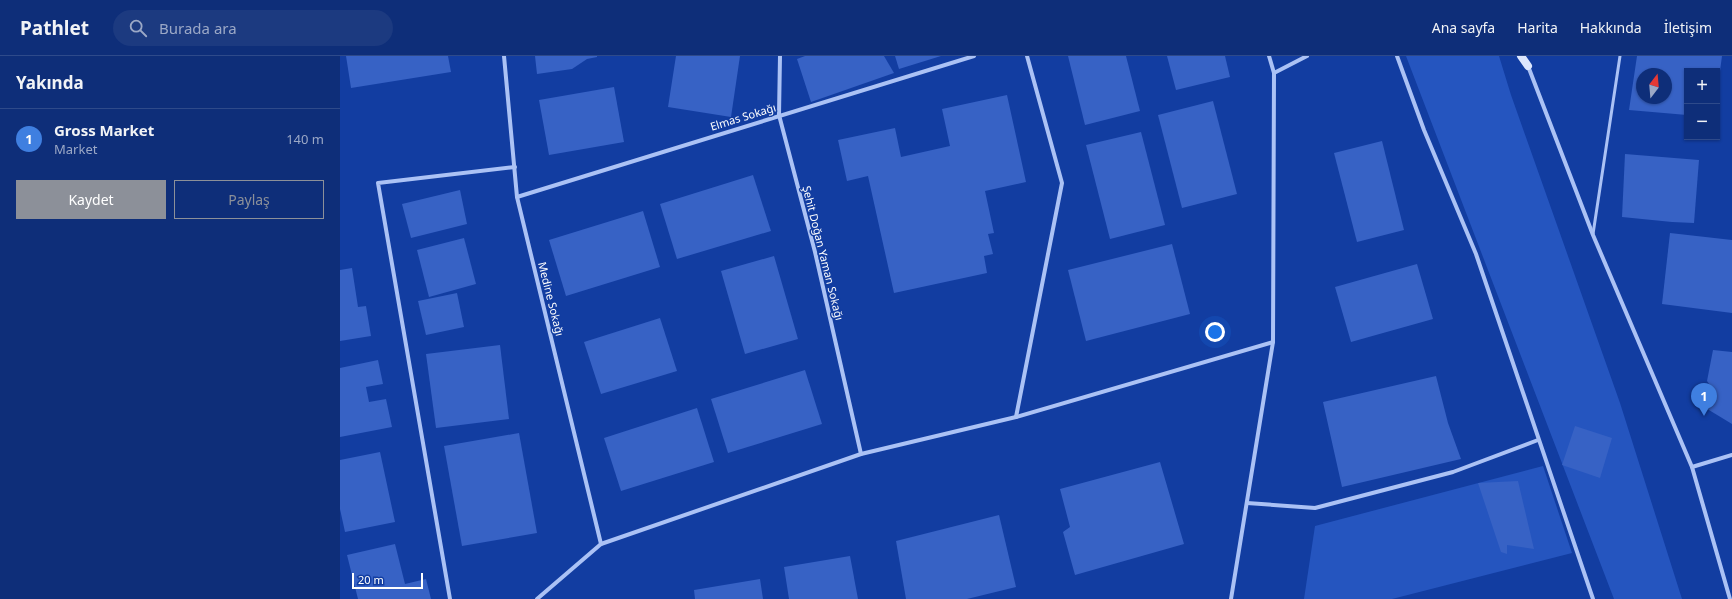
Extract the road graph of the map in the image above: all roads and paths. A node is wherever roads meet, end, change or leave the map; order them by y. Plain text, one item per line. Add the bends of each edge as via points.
1 (504, 56) edge
2 (780, 56) edge
3 (974, 56) edge
4 (1027, 56) edge
5 (1270, 56) edge
6 (1307, 56) edge
7 (1397, 56) edge
8 (1520, 56) edge
9 (1528, 56) edge
10 (1620, 56) edge
11 (1528, 66) junction
12 (1274, 73) junction
13 (779, 115) junction
14 (515, 167) junction
15 (517, 197) junction
16 (1593, 235) junction
17 (1273, 342) junction
18 (1016, 417) junction
19 (1538, 440) junction
20 (861, 454) junction
21 (1732, 455) edge
22 (1692, 467) junction
23 (1247, 504) junction
24 (601, 544) junction
25 (450, 599) edge
26 (537, 599) edge
27 (1231, 599) edge
28 (1593, 599) edge
29 (1730, 599) edge

1 - 14 street, Medine Sokağı
2 - 13 street, Şehit Doğan Yaman Sokağı
3 - 13 street, Elmas Sokağı
4 - 18 street via 1062,183
5 - 12 street
6 - 12 street
7 - 19 street via 1424,130 1476,254
8 - 11 main road
9 - 11 main road
10 - 16 lane
11 - 16 street
12 - 17 street
13 - 15 street, Elmas Sokağı
13 - 20 street, Şehit Doğan Yaman Sokağı via 815,252
14 - 15 street, Medine Sokağı
14 - 25 street via 378,183
15 - 24 street, Medine Sokağı
16 - 22 street
17 - 18 street
17 - 23 street
18 - 20 street
19 - 23 street via 1453,472 1315,508
19 - 28 street
20 - 24 street
21 - 22 street
22 - 29 street
23 - 27 street
24 - 26 street

